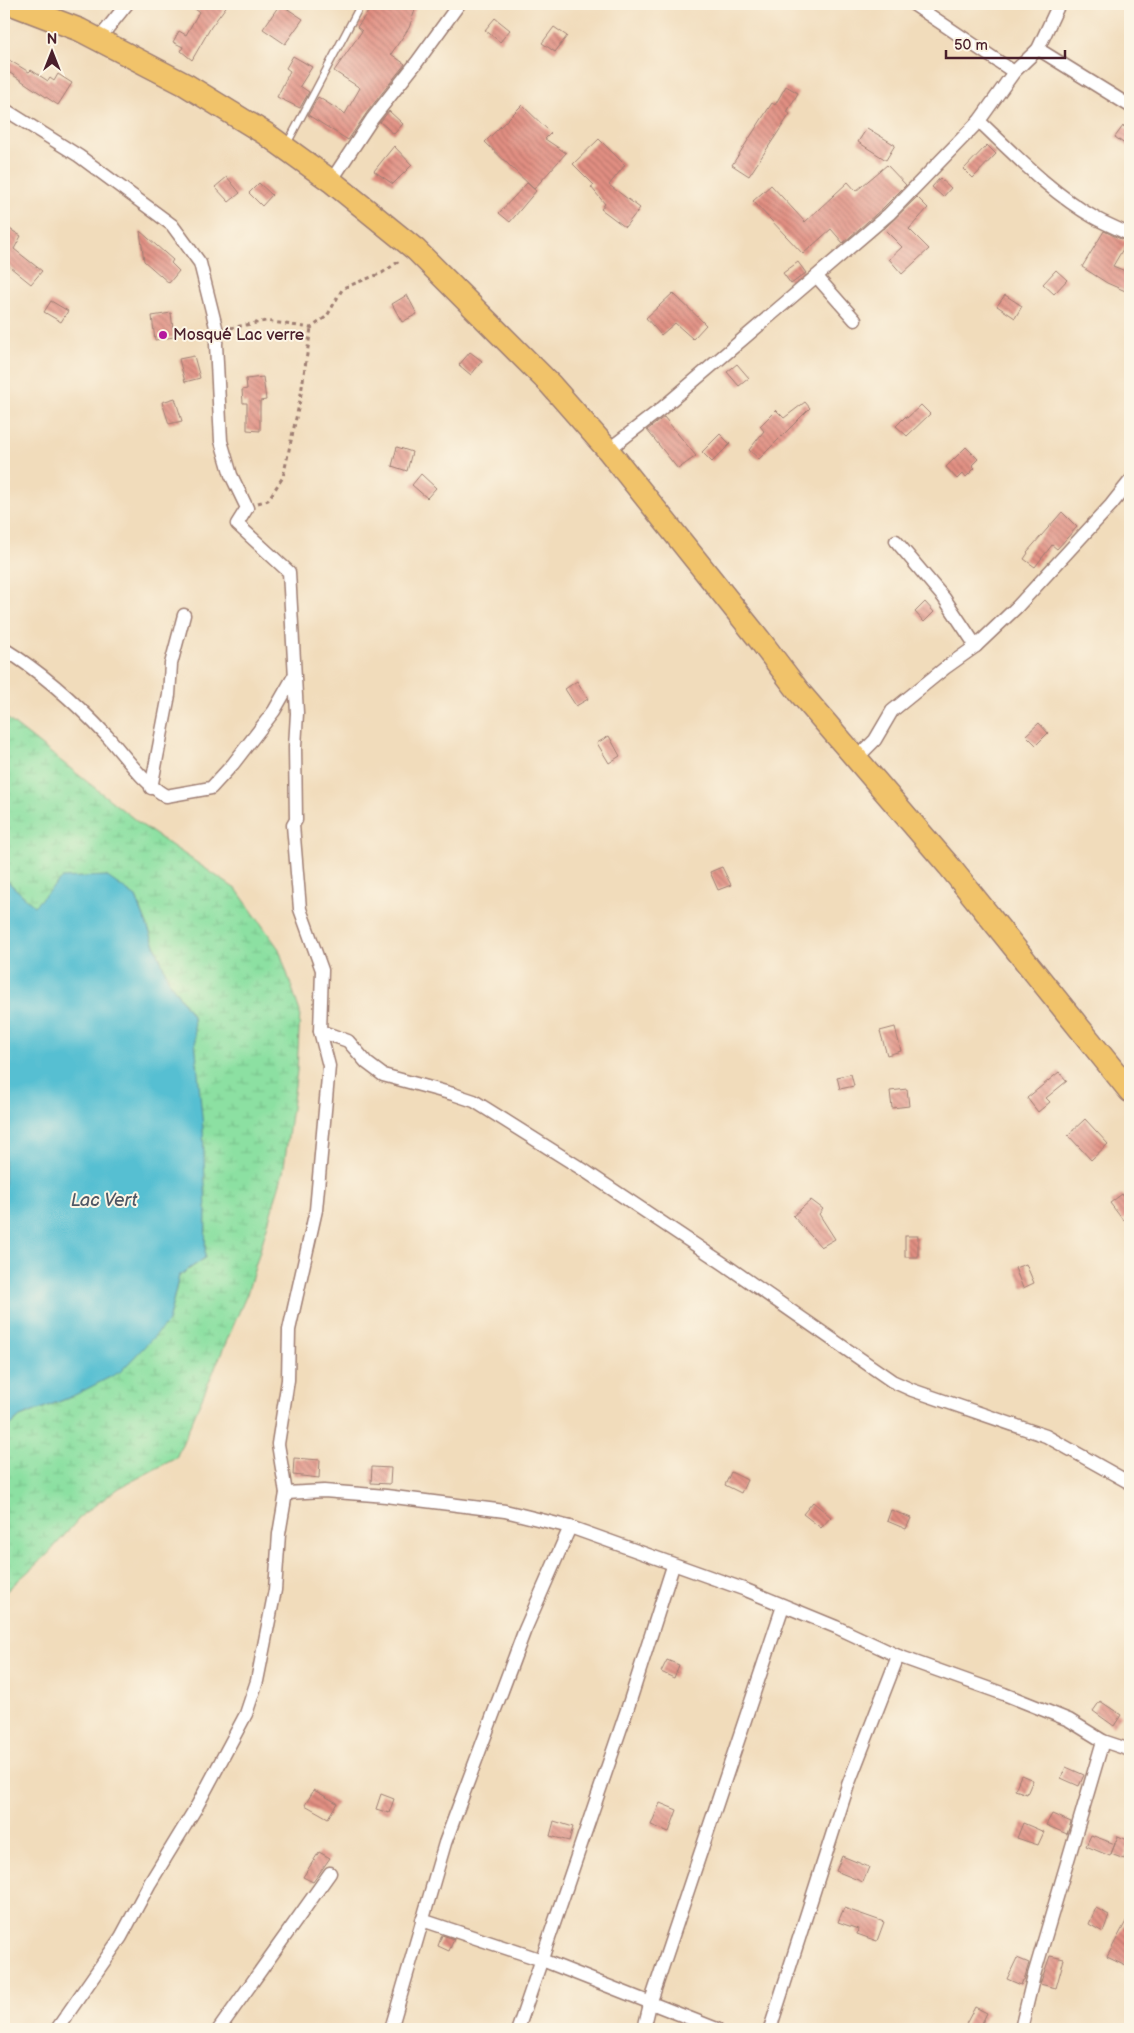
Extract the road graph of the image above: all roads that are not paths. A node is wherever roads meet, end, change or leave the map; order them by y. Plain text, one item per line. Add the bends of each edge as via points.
1 (12, 4) edge
2 (127, 4) edge
3 (361, 4) edge
4 (459, 4) edge
5 (913, 4) edge
6 (1060, 4) edge
7 (98, 40) junction
8 (1038, 49) junction
9 (1014, 72) junction
10 (1130, 106) edge
11 (4, 109) edge
12 (979, 121) junction
13 (285, 147) junction
14 (331, 181) junction
15 (1130, 235) edge
16 (817, 277) junction
17 (855, 320) dead end
18 (608, 450) junction
19 (1130, 481) edge
20 (896, 542) dead end
21 (184, 615) dead end
22 (976, 646) junction
23 (4, 649) edge
24 (294, 676) junction
25 (856, 759) junction
26 (151, 788) junction
27 (320, 1031) junction
28 (1130, 1091) edge
29 (1130, 1484) edge
30 (286, 1493) junction
31 (570, 1528) junction
32 (673, 1566) junction
33 (783, 1606) junction
34 (898, 1656) junction
35 (1103, 1741) junction
36 (1130, 1750) edge
37 (330, 1873) dead end
38 (422, 1920) junction
39 (542, 1960) junction
40 (650, 2004) junction
41 (58, 2029) edge
42 (219, 2029) edge
43 (390, 2029) edge
44 (518, 2029) edge
45 (644, 2029) edge
46 (717, 2029) edge
47 (770, 2029) edge
48 (1021, 2029) edge

1 - 7 highway
2 - 7 street
3 - 13 lane
4 - 14 street via 372,119
5 - 9 street
6 - 8 street
7 - 13 highway via 186,86
8 - 9 street
8 - 10 street
9 - 12 street
11 - 24 street via 79,156 172,225 200,263 217,331 221,441 231,475 248,508 237,524 289,572
12 - 15 street via 1068,200
12 - 16 street via 889,214
13 - 14 highway
14 - 18 highway via 416,250 550,384
16 - 17 street
16 - 18 street
18 - 25 highway
19 - 22 street via 1050,572
20 - 22 street via 944,598
21 - 26 street via 171,664 169,695
22 - 25 street via 892,711 876,740
23 - 26 street via 26,662 73,700
24 - 26 street via 274,711 211,788 166,796
24 - 27 street via 297,713 296,820 293,825 300,909 322,970
25 - 28 highway via 949,866
27 - 29 street via 348,1041 367,1063 383,1075 474,1102 582,1169 892,1381 1046,1436
27 - 30 street via 329,1066 316,1210 289,1330 288,1380 278,1444
30 - 31 street via 324,1491 406,1498 505,1511
30 - 41 street via 279,1534 276,1590 258,1681 246,1714 121,1937
31 - 32 street
31 - 38 street via 524,1632 445,1844
32 - 33 street
32 - 39 street
33 - 34 street via 836,1626
33 - 40 street
34 - 35 street via 1069,1720
34 - 47 street via 848,1785
35 - 36 street
35 - 48 street
37 - 42 street
38 - 39 street
38 - 43 street
39 - 40 street
39 - 44 street
40 - 45 street
40 - 46 street

